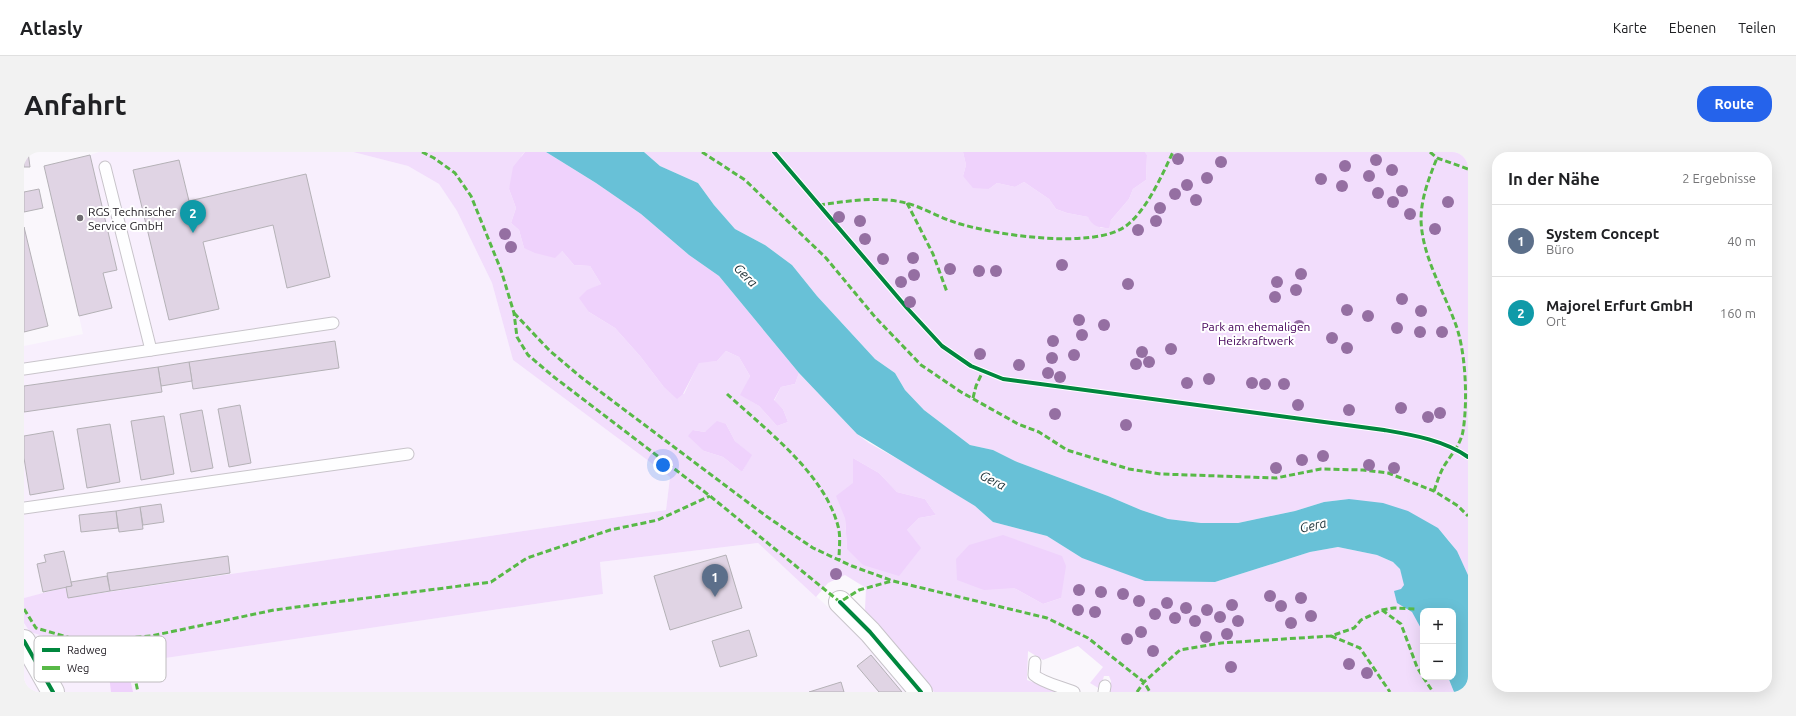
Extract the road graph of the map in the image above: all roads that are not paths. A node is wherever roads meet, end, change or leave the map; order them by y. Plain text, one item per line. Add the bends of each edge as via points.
1 (105, 167) dead end
2 (333, 323) dead end
3 (151, 350) junction
4 (24, 369) edge
5 (408, 454) dead end
6 (24, 508) edge
7 (840, 602) dead end
8 (25, 647) edge
9 (34, 661) edge
10 (1035, 662) dead end
11 (47, 682) edge
12 (53, 692) edge
13 (921, 692) edge
14 (1074, 692) edge

1 - 3 lane
2 - 3 lane
3 - 4 lane
5 - 6 lane
7 - 13 street via 870,632
8 - 9 street
10 - 14 lane via 1034,675 1040,680
11 - 12 street

